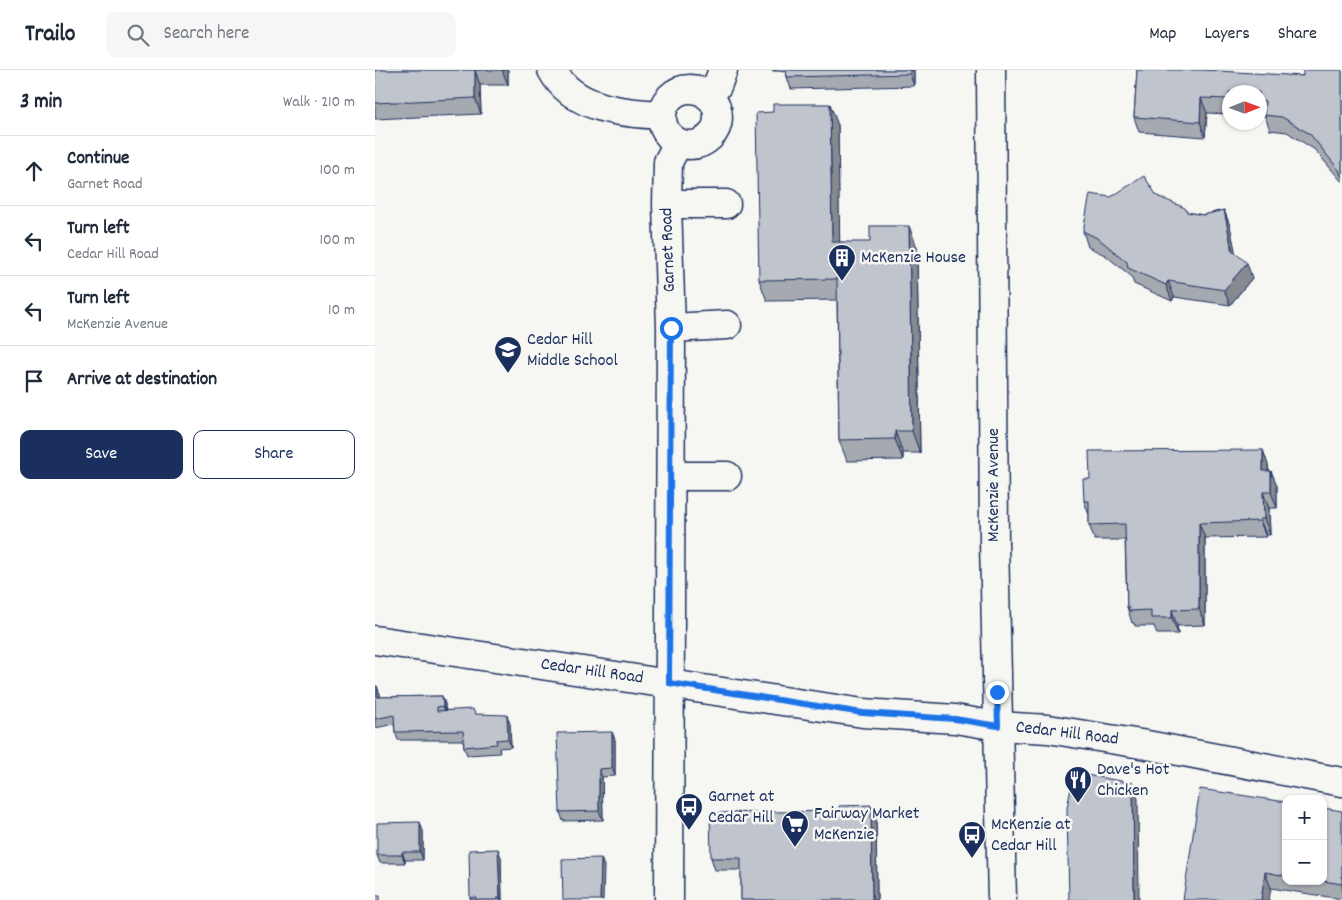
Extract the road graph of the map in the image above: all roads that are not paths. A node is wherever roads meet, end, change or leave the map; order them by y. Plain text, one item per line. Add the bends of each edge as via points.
1 (552, 70) edge
2 (723, 70) edge
3 (991, 70) edge
4 (708, 96) junction
5 (662, 115) junction
6 (678, 142) junction
7 (667, 204) junction
8 (726, 204) dead end
9 (727, 325) dead end
10 (671, 328) junction
11 (671, 476) junction
12 (727, 476) dead end
13 (375, 640) edge
14 (669, 683) junction
15 (998, 726) junction
16 (1342, 782) edge
17 (669, 900) edge
18 (1002, 900) edge

1 - 5 street via 566,90 605,109
2 - 4 street via 717,86
3 - 15 street, McKenzie Avenue
4 - 5 street via 692,89 676,92 669,98
4 - 6 street via 717,111 711,136 695,144
5 - 6 street via 665,131
6 - 7 street, Garnet Road via 668,162
7 - 8 street
7 - 10 street, Garnet Road
9 - 10 street
10 - 11 street, Garnet Road
11 - 12 street
11 - 14 street, Garnet Road
13 - 14 street, Cedar Hill Road
14 - 15 street, Cedar Hill Road via 863,713 955,719
14 - 17 street, Garnet Road
15 - 16 street, Cedar Hill Road via 1048,729 1138,743
15 - 18 street, McKenzie Avenue

